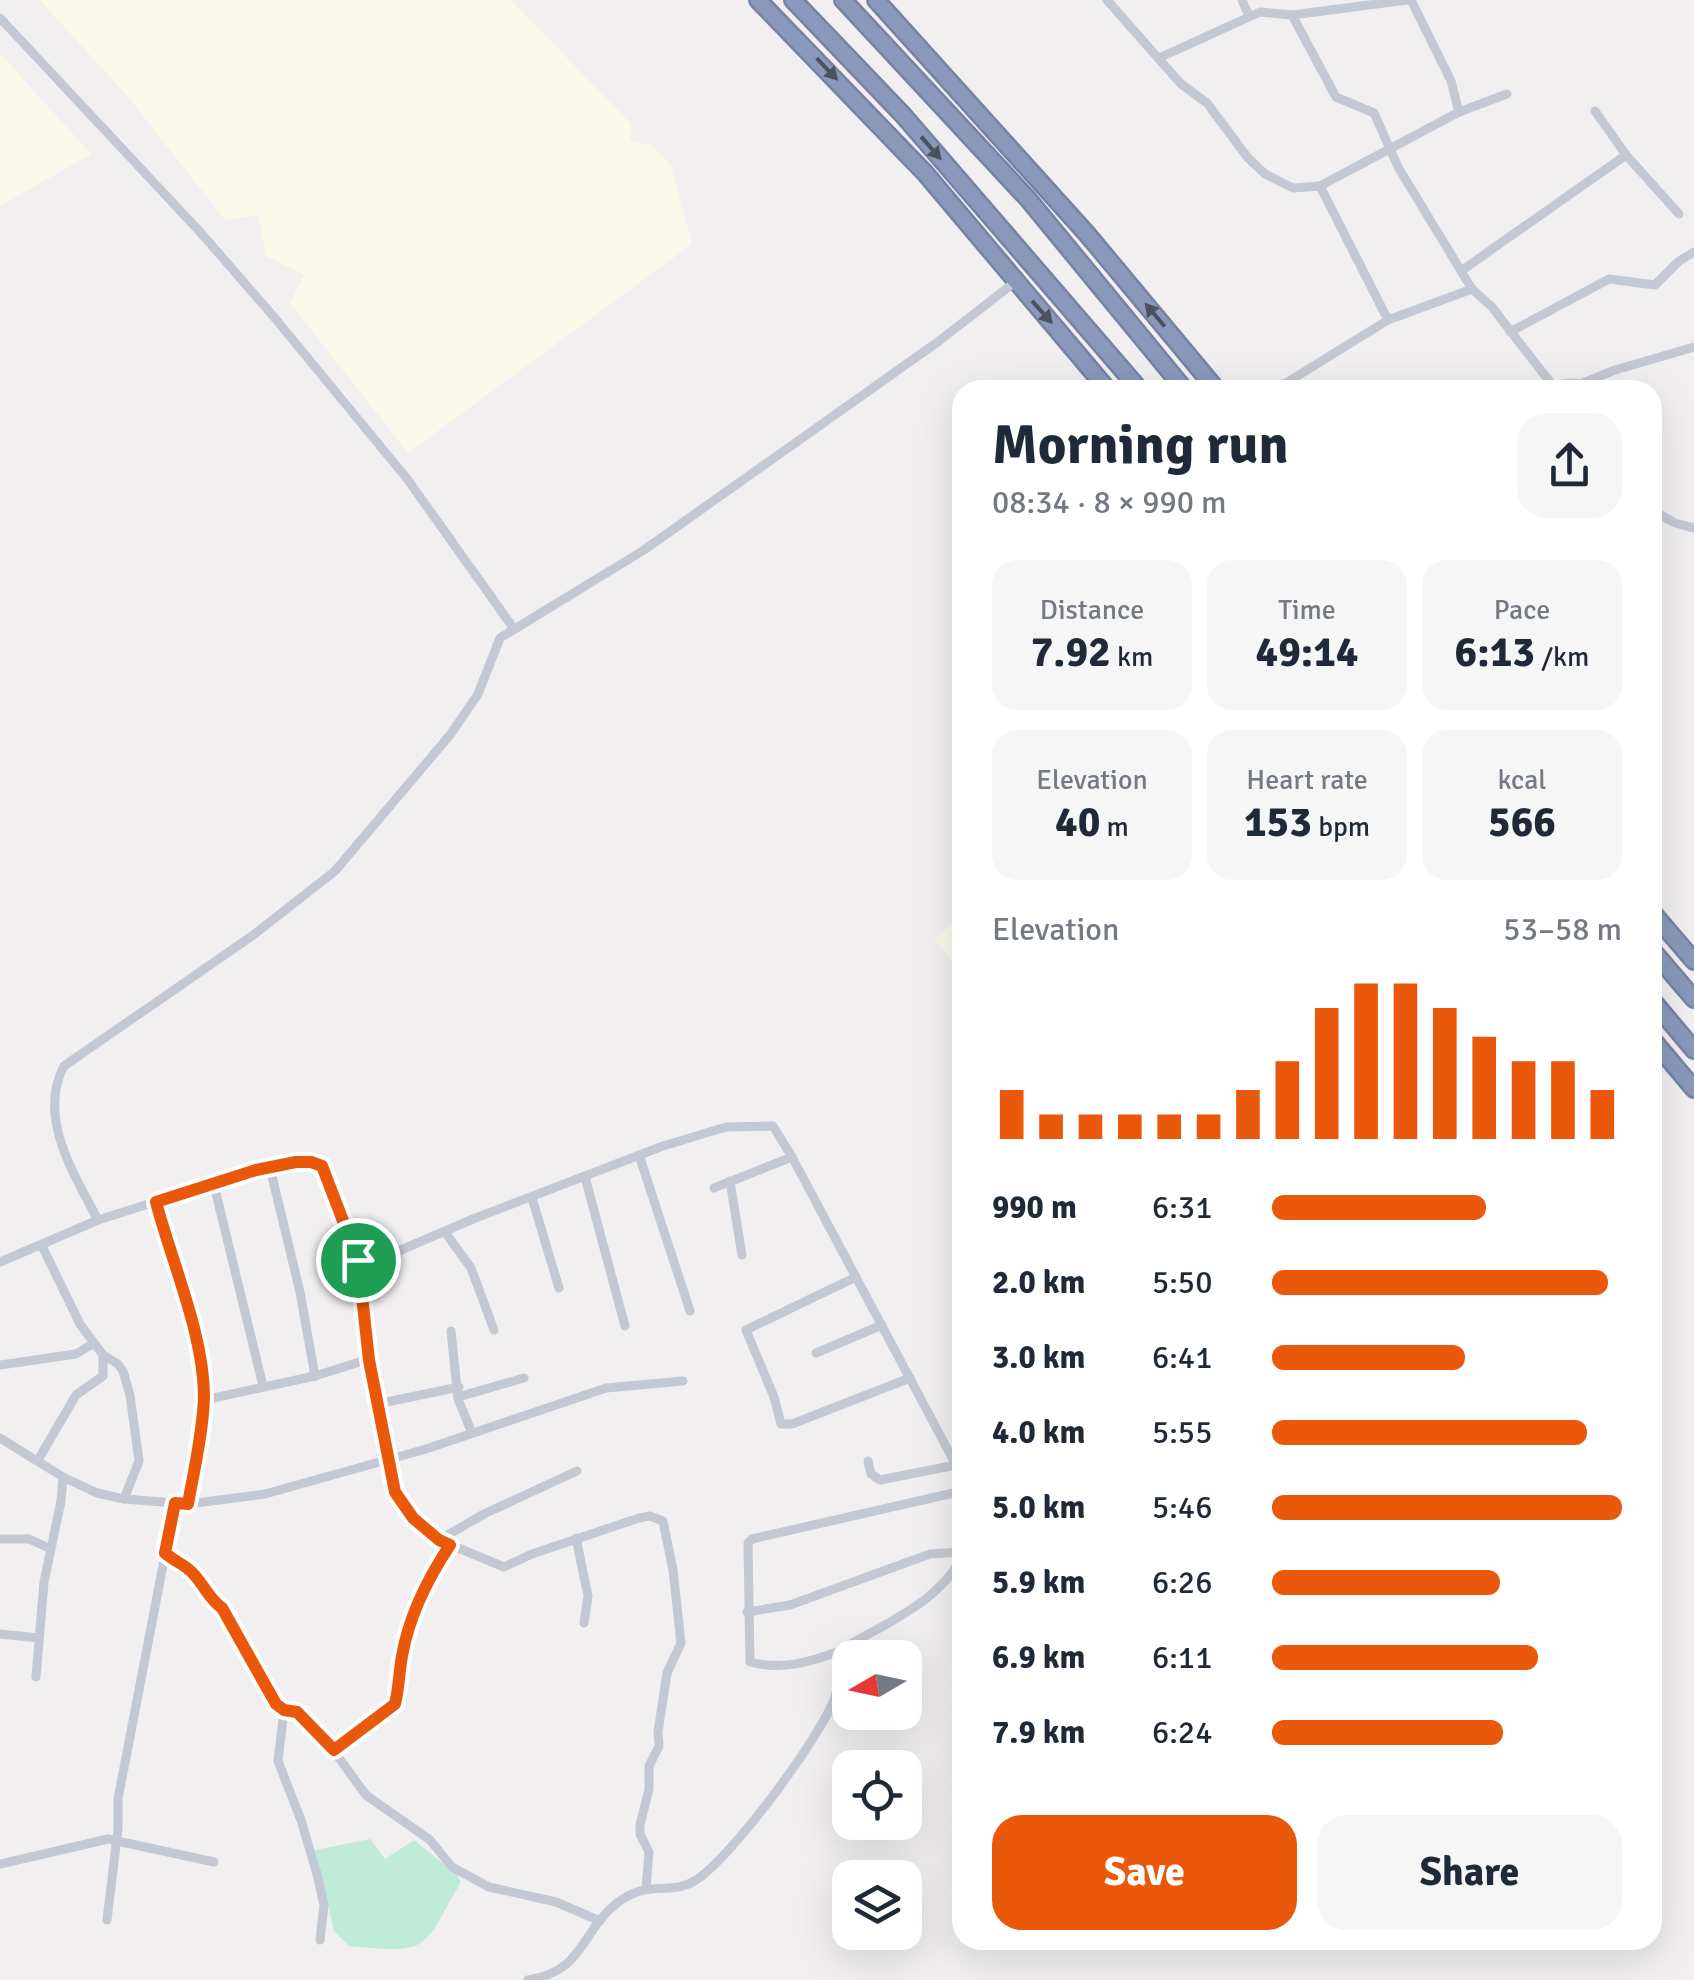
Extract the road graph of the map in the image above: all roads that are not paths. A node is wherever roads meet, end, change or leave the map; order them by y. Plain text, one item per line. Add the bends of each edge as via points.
1 (758, 0) edge
2 (793, 0) edge
3 (843, 0) edge
4 (876, 0) edge
5 (1107, 0) edge
6 (1242, 0) edge
7 (1409, 0) edge
8 (1292, 15) junction
9 (1250, 16) junction
10 (0, 18) edge
11 (1159, 58) junction
12 (1507, 94) dead end
13 (1595, 111) dead end
14 (1459, 112) junction
15 (1392, 149) junction
16 (1626, 156) junction
17 (1320, 186) junction
18 (1679, 214) dead end
19 (1694, 252) edge
20 (1461, 271) junction
21 (1015, 282) junction
22 (1472, 289) junction
23 (1388, 320) junction
24 (1510, 332) junction
25 (1694, 347) edge
26 (1194, 361) junction
27 (1099, 380) edge
28 (1131, 380) edge
29 (1177, 380) edge
30 (1204, 380) edge
31 (1210, 380) edge
32 (1292, 380) edge
33 (1543, 380) edge
34 (1589, 380) edge
35 (1662, 516) edge
36 (1694, 528) edge
37 (514, 630) junction
38 (1662, 924) edge
39 (1662, 962) edge
40 (1694, 962) edge
41 (1694, 999) edge
42 (1662, 1012) edge
43 (1694, 1050) edge
44 (1662, 1051) edge
45 (1694, 1088) edge
46 (639, 1155) junction
47 (792, 1156) junction
48 (270, 1168) junction
49 (584, 1176) junction
50 (730, 1182) junction
51 (214, 1185) junction
52 (714, 1188) dead end
53 (532, 1198) junction
54 (156, 1202) junction
55 (98, 1220) junction
56 (445, 1232) junction
57 (42, 1246) junction
58 (742, 1256) dead end
59 (358, 1260) junction
60 (0, 1262) edge
61 (856, 1277) junction
62 (558, 1288) dead end
63 (690, 1310) dead end
64 (882, 1325) junction
65 (625, 1326) dead end
66 (494, 1330) dead end
67 (452, 1331) dead end
68 (94, 1344) junction
69 (816, 1353) dead end
70 (103, 1355) junction
71 (369, 1360) junction
72 (0, 1366) edge
73 (314, 1376) junction
74 (524, 1378) dead end
75 (910, 1378) junction
76 (682, 1380) dead end
77 (263, 1386) junction
78 (458, 1392) junction
79 (204, 1400) junction
80 (376, 1404) junction
81 (472, 1433) junction
82 (0, 1438) edge
83 (952, 1457) edge
84 (386, 1459) junction
85 (38, 1460) junction
86 (868, 1461) dead end
87 (952, 1465) edge
88 (577, 1471) dead end
89 (63, 1476) junction
90 (952, 1492) edge
91 (124, 1499) junction
92 (175, 1503) junction
93 (188, 1504) junction
94 (576, 1538) junction
95 (0, 1539) edge
96 (439, 1540) junction
97 (450, 1545) junction
98 (51, 1549) junction
99 (165, 1553) junction
100 (952, 1554) edge
101 (952, 1576) edge
102 (747, 1612) junction
103 (584, 1624) dead end
104 (0, 1634) edge
105 (39, 1638) junction
106 (857, 1640) edge
107 (832, 1654) edge
108 (36, 1677) dead end
109 (832, 1702) edge
110 (284, 1710) junction
111 (334, 1750) junction
112 (117, 1839) junction
113 (214, 1862) dead end
114 (0, 1864) edge
115 (646, 1888) junction
116 (107, 1920) dead end
117 (600, 1921) junction
118 (320, 1940) dead end
119 (528, 1980) edge

1 -> 21 highway via 924,173
2 -> 28 highway via 903,115
3 - 29 highway via 1028,199
26 -> 4 highway
5 - 11 street
6 - 9 street
7 - 8 street
7 - 14 street
8 - 9 street
8 - 15 street via 1336,98 1374,113
9 - 11 street
10 - 37 street via 274,317 408,480
11 - 17 street via 1265,174 1293,188
12 - 14 street
13 - 16 street
14 - 15 street
15 - 17 street
15 - 20 street
16 - 18 street
16 - 20 street
17 - 23 street
19 - 24 street via 1655,284 1608,279
20 - 22 street
21 -> 27 highway
21 - 37 street via 671,531
22 - 23 street
22 - 24 street
23 - 32 street
24 - 33 street
25 - 34 street
26 - 30 highway
26 - 31 highway
35 - 36 street
37 - 55 street via 500,638 478,694 450,735 335,871 64,1066 54,1095 56,1130
38 - 40 highway
39 - 41 highway
42 - 43 highway
44 - 45 highway
46 - 47 street via 751,1124 773,1126
46 - 49 street
46 - 63 street
47 - 50 street
47 - 61 street
48 - 51 street
48 - 59 street via 322,1166
48 - 73 street
49 - 53 street
49 - 65 street
50 - 52 street
50 - 58 street
51 - 54 street
51 - 77 street
53 - 56 street
53 - 62 street
54 - 55 street
54 - 79 street via 192,1326
55 - 57 street
56 - 59 street
56 - 66 street via 471,1268
57 - 60 street
57 - 68 street
59 - 71 street
61 - 64 street
61 - 75 street via 746,1330 777,1417 792,1424
64 - 69 street
64 - 75 street
67 - 78 street
68 - 70 street
68 - 72 street via 76,1354
70 - 85 street via 102,1376 76,1395
70 - 91 street via 118,1364 130,1395 139,1460
71 - 73 street
71 - 80 street
73 - 77 street
74 - 78 street
75 - 83 street
76 - 81 street via 606,1388
77 - 79 street
78 - 80 street
78 - 81 street
79 - 93 street
80 - 84 street
81 - 84 street
82 - 85 street
84 - 93 street via 264,1494
84 - 96 street via 395,1492
85 - 89 street
86 - 87 street via 880,1480
88 - 96 street
89 - 91 street
89 - 98 street
90 - 102 street via 752,1539
91 - 92 street
92 - 93 street
92 - 99 street
94 - 97 street via 504,1568
94 - 103 street via 588,1596
94 - 115 street via 650,1516 659,1517 666,1530 681,1642 667,1673 640,1825 648,1852
95 - 98 street via 29,1539
96 - 97 street
97 - 111 street via 420,1598 395,1704
98 - 105 street
99 - 110 street via 188,1568 222,1608
99 - 112 street via 118,1799
100 - 102 street via 930,1554 790,1605
101 - 106 street
102 - 107 street via 750,1662 782,1666
104 - 105 street
105 - 108 street
109 - 115 street via 818,1734 698,1880
110 - 111 street via 297,1712
110 - 118 street via 278,1760 317,1874 324,1905
111 - 117 street via 366,1795 430,1840 452,1868 489,1887 556,1902
112 - 113 street
112 - 114 street
112 - 116 street
115 - 117 street
117 - 119 street via 584,1948 557,1972

